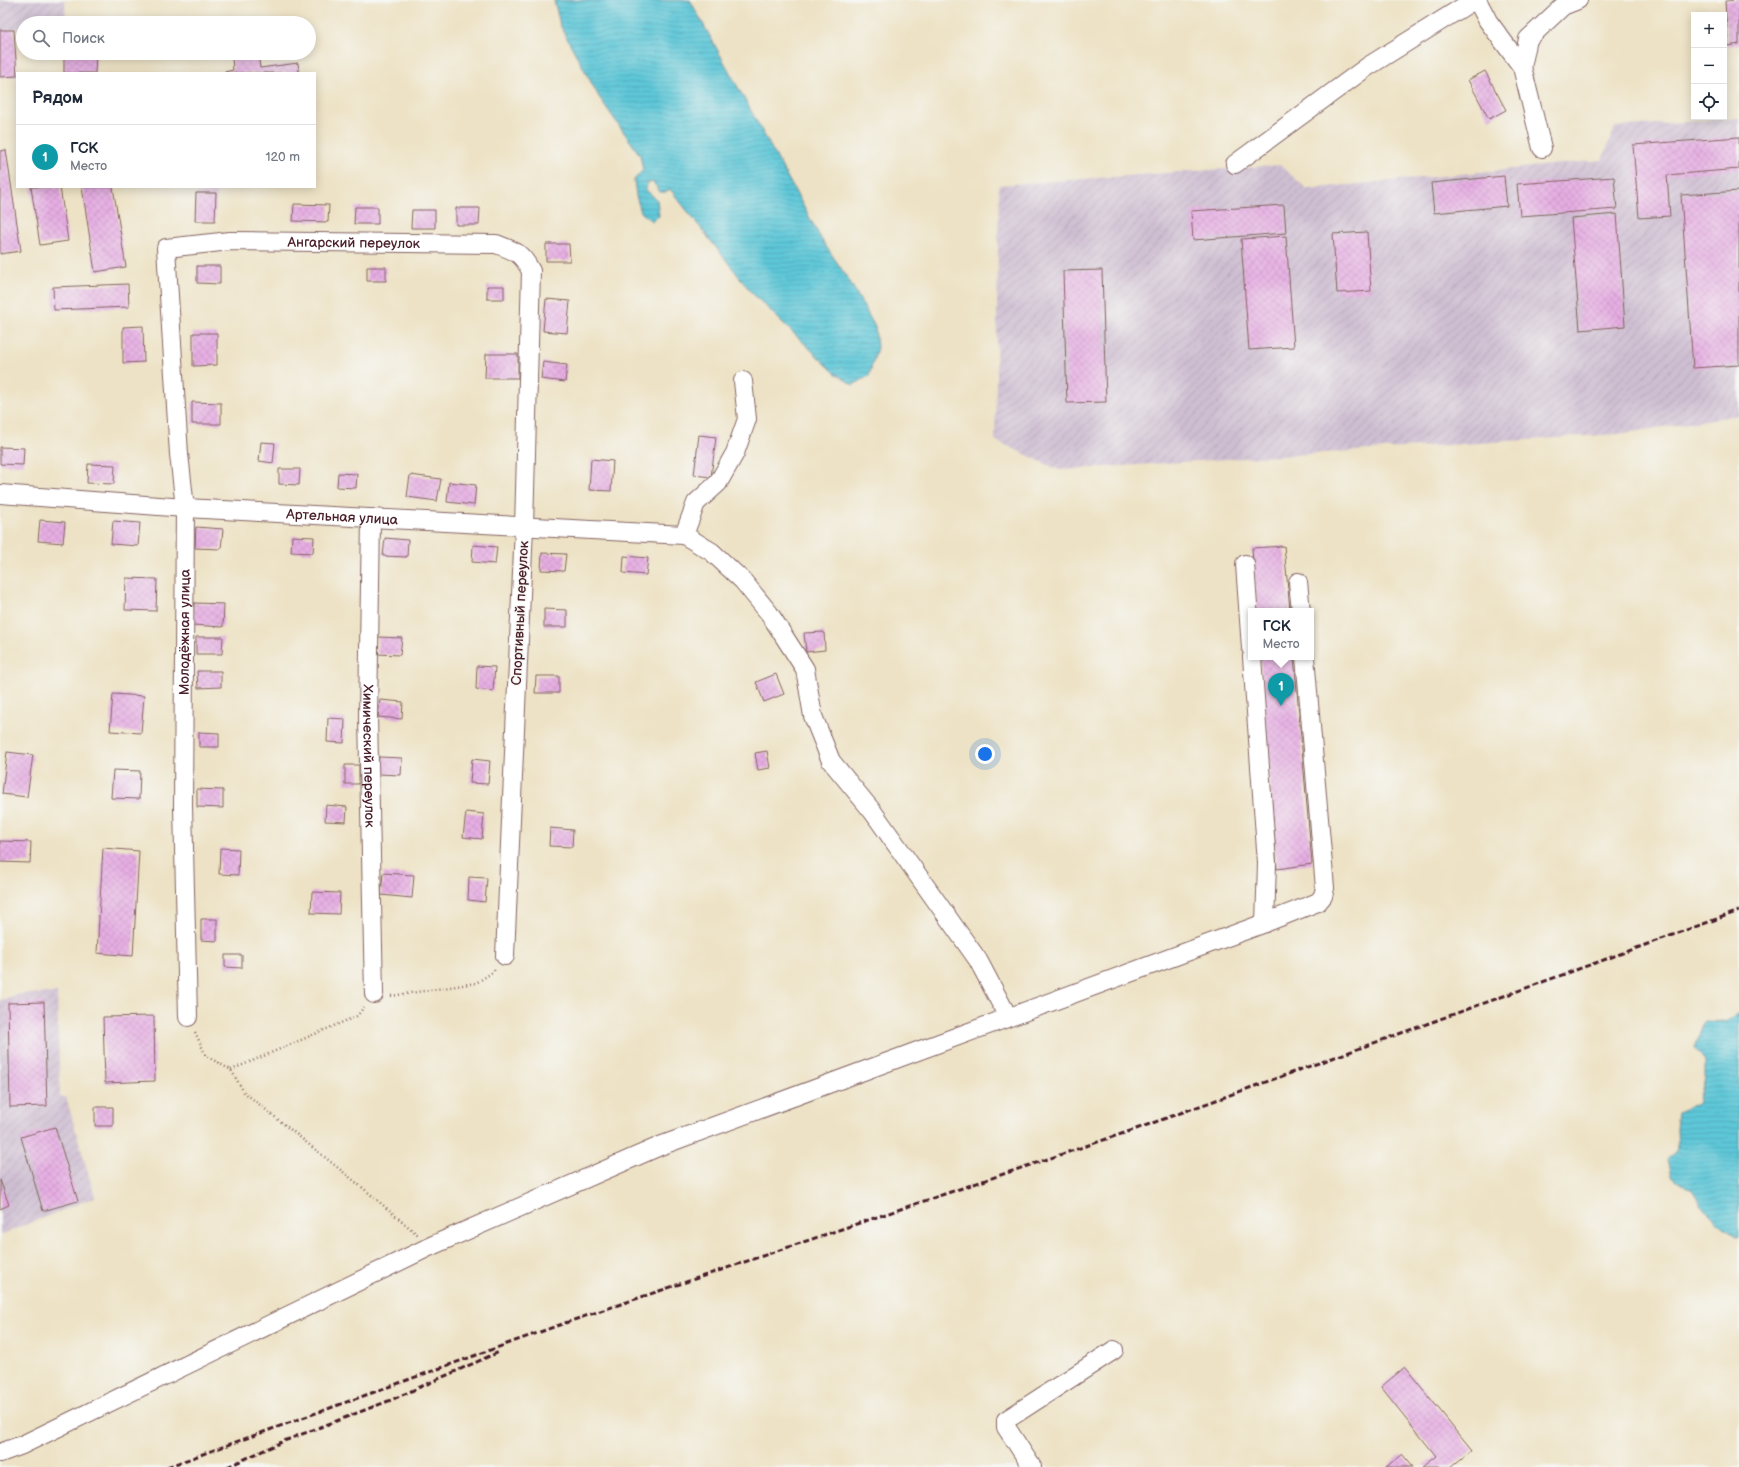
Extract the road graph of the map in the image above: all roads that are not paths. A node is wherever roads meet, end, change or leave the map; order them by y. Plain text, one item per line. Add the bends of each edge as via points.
1 (1474, 0) edge
2 (1477, 0) edge
3 (1578, 0) edge
4 (1522, 67) junction
5 (1542, 148) dead end
6 (1235, 164) dead end
7 (166, 248) joint
8 (531, 271) joint
9 (743, 381) dead end
10 (0, 494) edge
11 (185, 508) junction
12 (371, 518) junction
13 (524, 527) junction
14 (684, 535) junction
15 (1245, 564) dead end
16 (1298, 582) dead end
17 (1248, 608) edge
18 (1300, 608) edge
19 (1252, 660) edge
20 (1304, 660) edge
21 (1265, 923) junction
22 (504, 956) road end
23 (374, 994) road end
24 (188, 1017) road end
25 (1008, 1017) junction
26 (1114, 1350) dead end
27 (0, 1453) edge
28 (1032, 1467) edge

1 - 6 street via 1367,67
2 - 4 street via 1488,21
3 - 4 street via 1563,6 1528,39
4 - 5 street
7 - 8 street, Ангарский переулок via 230,242 496,244 524,257
7 - 11 street, Молодёжная улица via 179,454
8 - 13 street, Спортивный переулок
9 - 14 street via 747,419 735,453 718,483 696,503
10 - 11 street, Артельная улица
11 - 12 street, Артельная улица
11 - 24 street, Молодёжная улица via 183,806
12 - 13 street, Артельная улица
12 - 23 street, Химический переулок via 368,716
13 - 14 street, Артельная улица
13 - 22 street, Спортивный переулок
14 - 25 street via 712,552 743,580 769,613 805,669 813,716 831,760 873,812 978,960
15 - 17 street
16 - 18 street
19 - 21 street via 1267,863
20 - 21 street via 1325,888 1318,902
21 - 25 street
25 - 27 street via 660,1146 430,1246 22,1445
26 - 28 street via 1006,1420 1006,1427

